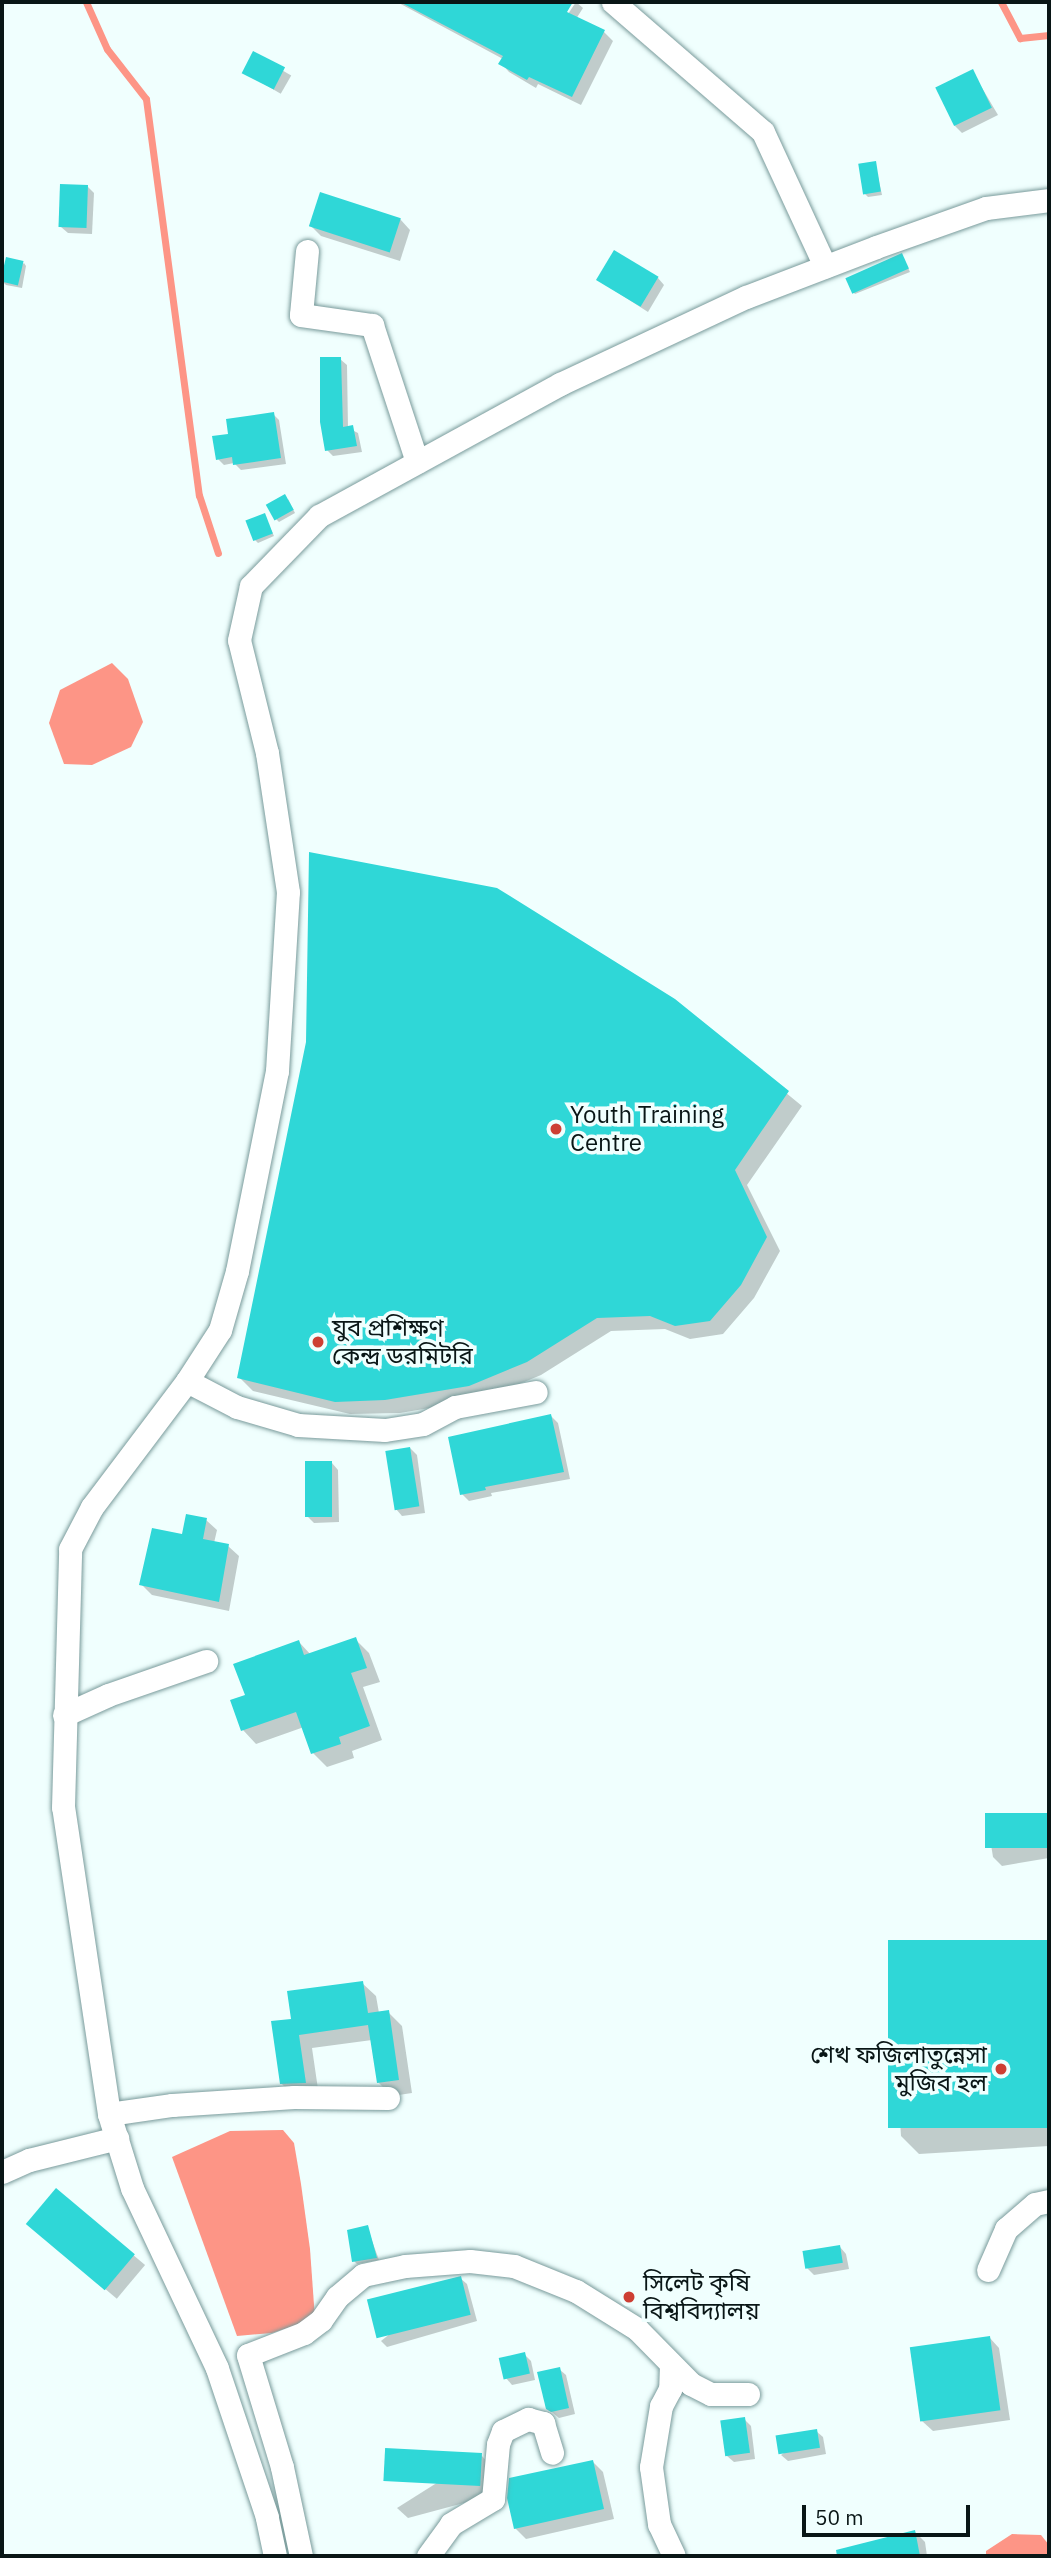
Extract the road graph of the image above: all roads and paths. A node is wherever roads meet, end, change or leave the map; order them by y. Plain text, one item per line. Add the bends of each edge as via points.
1 (612, 2) edge
2 (1049, 200) edge
3 (307, 251) dead end
4 (825, 266) junction
5 (417, 462) junction
6 (187, 1381) junction
7 (536, 1392) dead end
8 (206, 1661) dead end
9 (64, 1715) junction
10 (387, 2098) dead end
11 (109, 2114) junction
12 (117, 2138) junction
13 (2, 2172) edge
14 (1049, 2201) edge
15 (988, 2270) dead end
16 (671, 2365) junction
17 (748, 2394) dead end
18 (552, 2453) dead end
19 (275, 2556) edge
20 (301, 2556) edge
21 (428, 2556) edge
22 (674, 2556) edge

1 - 4 street via 763,132
2 - 4 street via 986,208
3 - 5 street via 301,315 372,325
4 - 5 street via 746,297 560,384
5 - 6 street via 319,516 251,586 239,639 267,753 288,892 277,1071 237,1271 220,1330
6 - 7 street via 237,1407 298,1425 385,1430 424,1424 455,1407
6 - 9 street via 92,1507 69,1549
8 - 9 street
9 - 11 street via 63,1807
10 - 11 street via 294,2097
11 - 12 street
12 - 13 street via 29,2160
12 - 19 street via 132,2188 217,2368 267,2517
14 - 15 street via 1035,2204 1006,2228
16 - 17 street via 691,2384 711,2394
16 - 20 street via 637,2329 576,2291 514,2266 470,2261 363,2275 304,2333 248,2355 282,2467
16 - 22 street via 670,2389 661,2406 651,2467 659,2524
18 - 21 street via 543,2423 528,2419 503,2431 493,2499 451,2524

